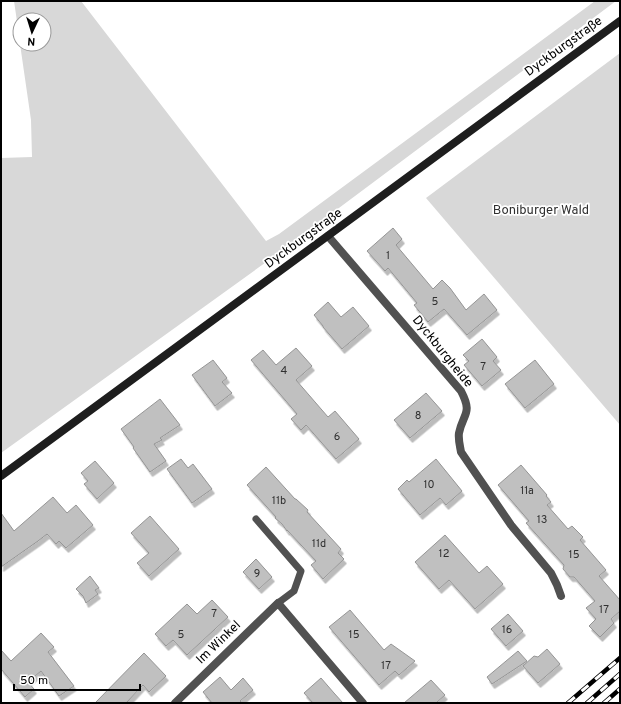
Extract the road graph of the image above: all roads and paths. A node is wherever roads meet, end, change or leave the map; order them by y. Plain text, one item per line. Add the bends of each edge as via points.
1 (620, 21) edge
2 (328, 236) junction
3 (1, 476) edge
4 (256, 519) dead end
5 (561, 596) dead end
6 (278, 603) junction
7 (177, 702) edge
8 (363, 703) edge

1 - 2 street, Dyckburgstraße
2 - 3 street, Dyckburgstraße
2 - 5 street, Dyckburgheide via 461,392 467,407 459,432 461,452 511,525 551,573
4 - 6 lane, Im Winkel via 301,571 294,591
6 - 7 street, Im Winkel
6 - 8 street

